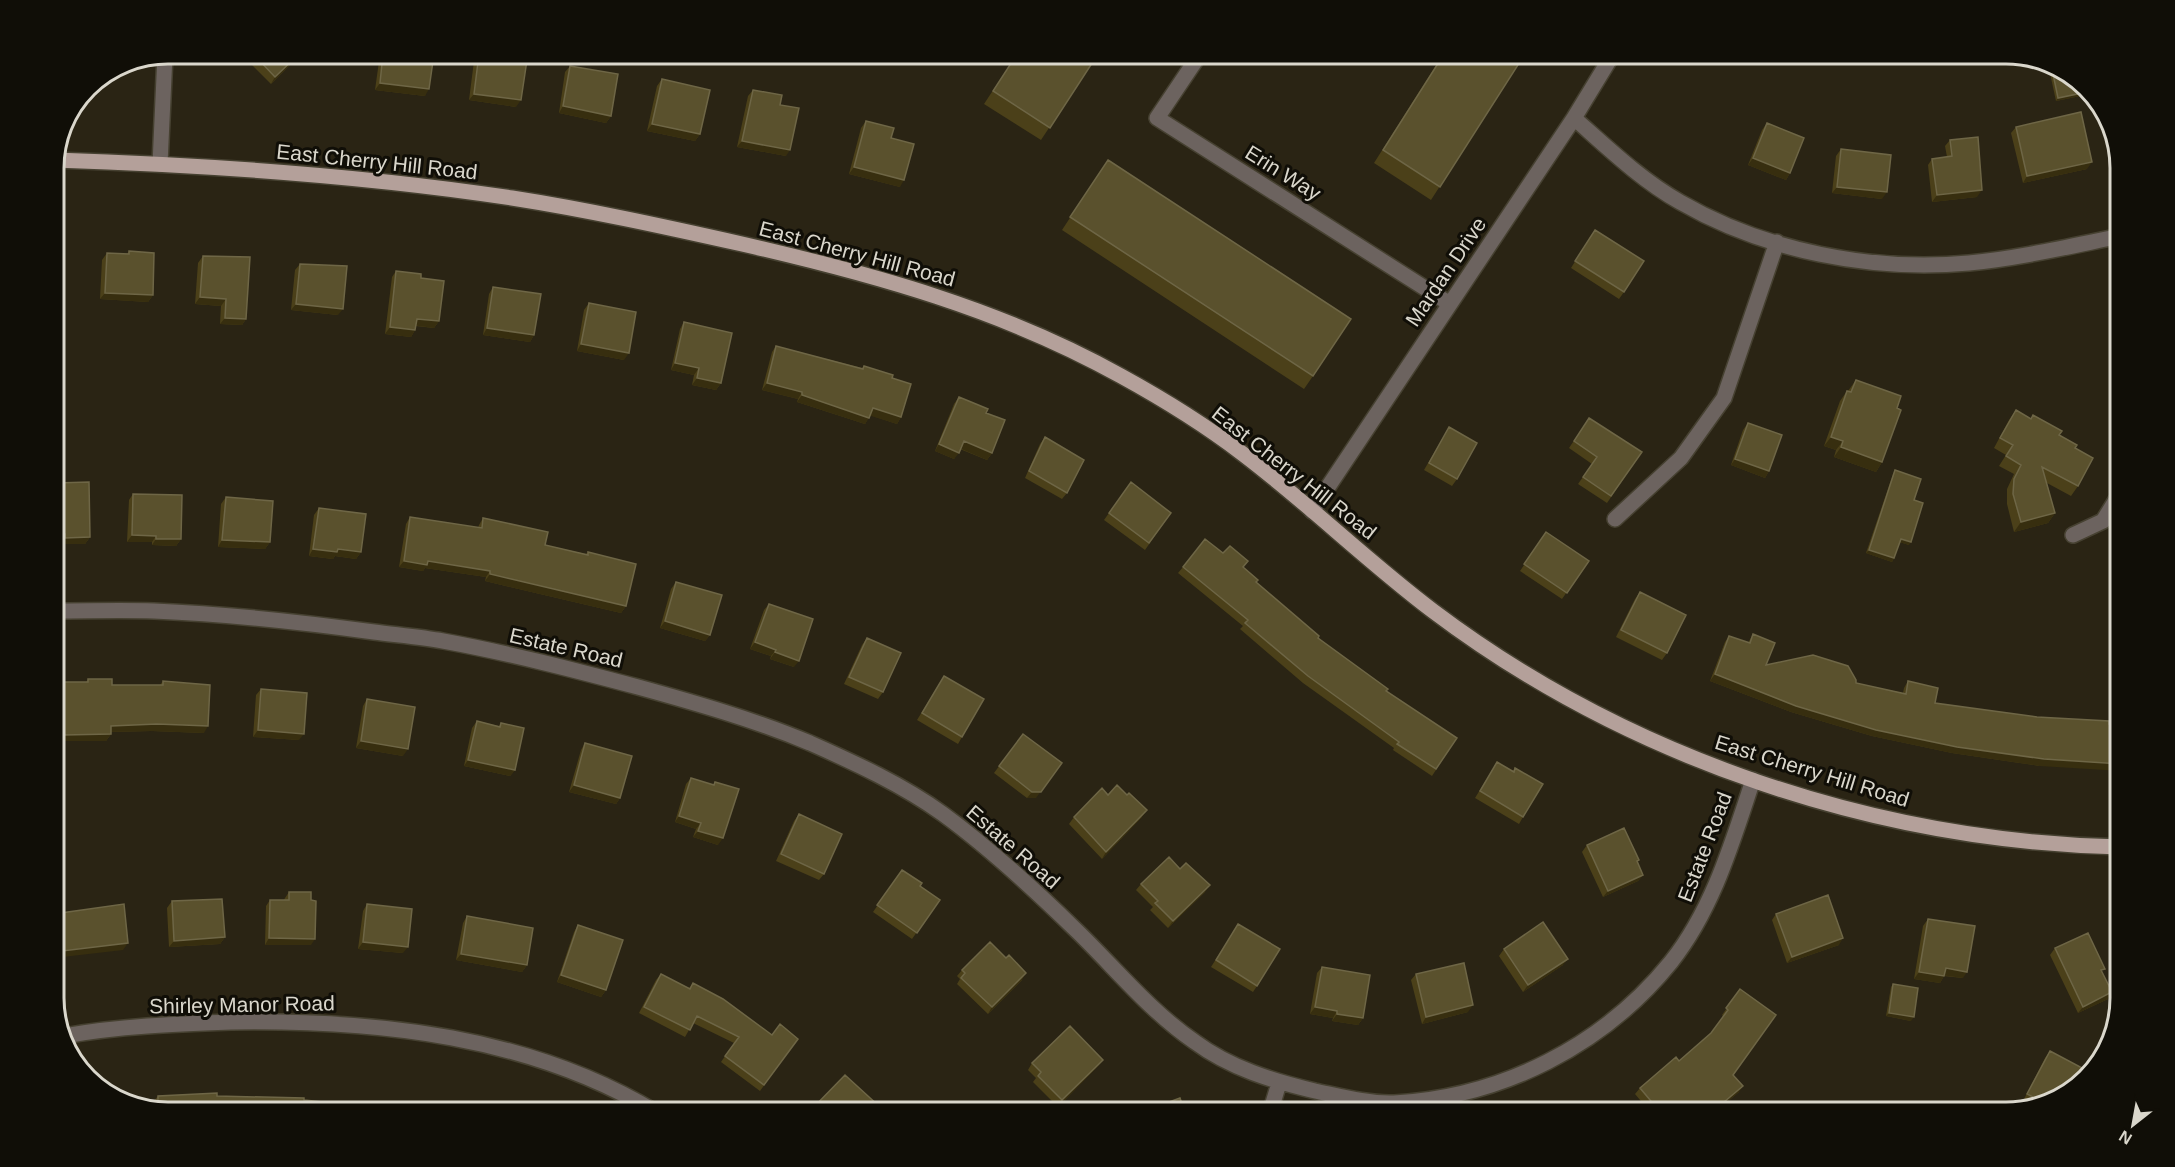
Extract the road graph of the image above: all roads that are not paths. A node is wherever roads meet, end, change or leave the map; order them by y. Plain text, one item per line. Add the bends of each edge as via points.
1 (165, 64) edge
2 (1193, 64) edge
3 (1607, 64) edge
4 (1574, 118) junction
5 (65, 160) edge
6 (160, 164) junction
7 (2110, 238) edge
8 (1777, 242) junction
9 (1450, 304) junction
10 (2110, 510) edge
11 (1312, 511) junction
12 (1615, 519) dead end
13 (2073, 535) dead end
14 (65, 611) edge
15 (1753, 780) junction
16 (2110, 846) edge
17 (71, 1035) edge
18 (1279, 1083) junction
19 (639, 1102) edge
20 (1273, 1102) edge
21 (1383, 1102) edge
22 (1398, 1102) edge

1 - 6 street
2 - 9 street, Erin Way via 1157,118
3 - 4 street, Mardan Drive
4 - 8 street via 1633,170 1680,202
4 - 9 street, Mardan Drive
5 - 6 main road, East Cherry Hill Road
6 - 11 main road, East Cherry Hill Road via 381,181 512,198 634,220 871,275 977,310 1120,375 1242,453
7 - 8 street via 2004,258 1939,265 1840,259
8 - 12 street via 1724,398 1681,458
9 - 11 street, Mardan Drive
10 - 13 street via 2103,521
11 - 15 main road, East Cherry Hill Road via 1432,611 1498,656 1577,703 1673,749
14 - 18 street, Estate Road via 152,611 288,620 442,641 677,698 807,742 877,775 939,811 1000,859 1152,1007 1196,1044
15 - 16 main road, East Cherry Hill Road via 1925,826
15 - 22 street, Estate Road via 1722,870 1700,919 1640,998 1600,1031 1554,1060 1502,1082 1451,1095
17 - 19 street, Shirley Manor Road via 174,1024 300,1021 416,1031 513,1052
18 - 20 street
18 - 21 street, Estate Road

